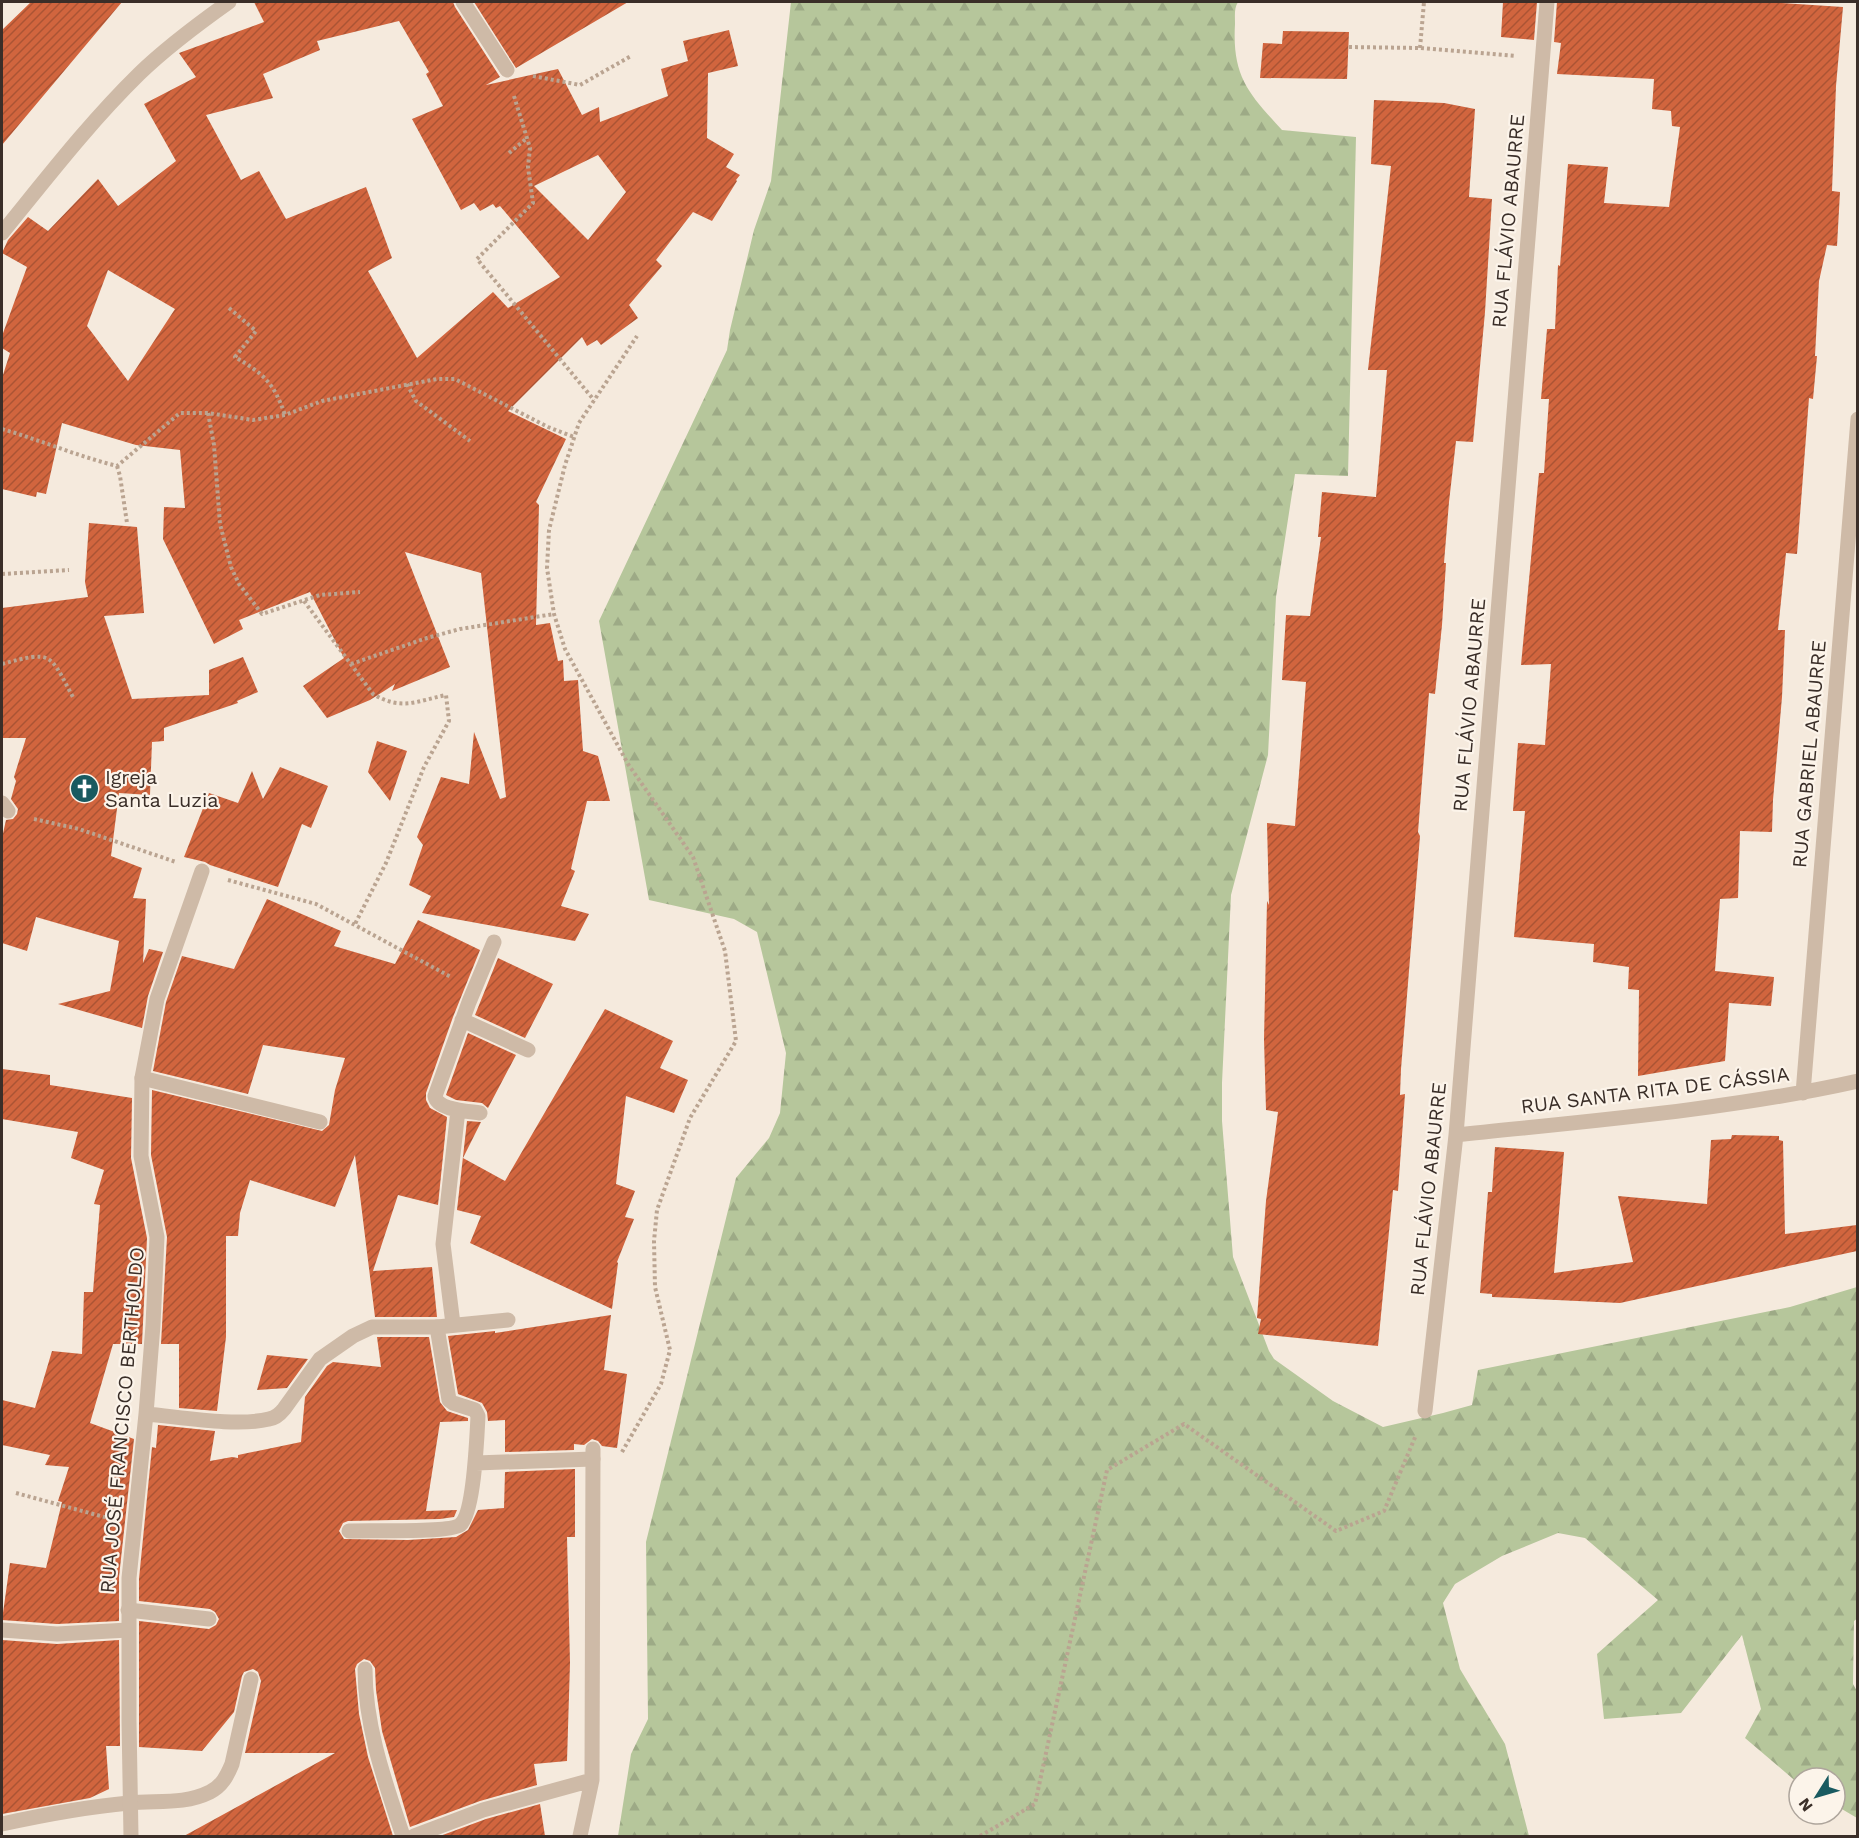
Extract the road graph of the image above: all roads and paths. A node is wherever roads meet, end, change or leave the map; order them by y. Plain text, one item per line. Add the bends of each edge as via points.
1 (228, 2) edge
2 (463, 2) edge
3 (1424, 2) edge
4 (1547, 2) edge
5 (1349, 47) dead end
6 (1420, 48) junction
7 (632, 56) dead end
8 (1542, 58) junction
9 (508, 72) junction
10 (526, 139) junction
11 (509, 153) dead end
12 (2, 233) edge
13 (230, 308) dead end
14 (637, 336) dead end
15 (407, 384) junction
16 (594, 400) junction
17 (208, 413) junction
18 (285, 415) junction
19 (1857, 419) edge
20 (2, 429) edge
21 (574, 437) junction
22 (470, 441) dead end
23 (117, 466) junction
24 (127, 523) dead end
25 (69, 570) dead end
26 (2, 574) edge
27 (360, 592) dead end
28 (304, 601) junction
29 (554, 614) junction
30 (2, 664) edge
31 (351, 664) junction
32 (74, 699) dead end
33 (5, 807) edge
34 (202, 871) junction
35 (354, 926) junction
36 (494, 942) dead end
37 (474, 989) junction
38 (462, 1020) junction
39 (528, 1050) dead end
40 (142, 1078) junction
41 (1857, 1081) edge
42 (1803, 1093) junction
43 (458, 1110) junction
44 (480, 1113) dead end
45 (320, 1122) dead end
46 (1456, 1135) junction
47 (508, 1320) dead end
48 (453, 1324) junction
49 (437, 1326) junction
50 (1425, 1411) joint
51 (146, 1414) junction
52 (476, 1463) junction
53 (593, 1481) junction
54 (16, 1493) dead end
55 (134, 1525) junction
56 (350, 1530) dead end
57 (128, 1610) junction
58 (209, 1619) dead end
59 (2, 1630) edge
60 (128, 1630) junction
61 (365, 1669) dead end
62 (251, 1679) dead end
63 (592, 1780) junction
64 (131, 1803) junction
65 (2, 1824) edge
66 (131, 1836) edge
67 (403, 1836) edge
68 (414, 1836) edge
69 (580, 1836) edge
70 (980, 1836) edge

1 - 12 street via 175,42 91,124
2 - 9 street
3 - 6 path
4 - 8 street, RUA FLÁVIO ABAURRE
5 - 6 path
6 - 8 path
7 - 9 path via 580,85
8 - 46 street, RUA FLÁVIO ABAURRE
9 - 10 path
10 - 11 path
10 - 16 path via 533,203 477,259
13 - 18 path via 256,331 235,357 264,376
14 - 16 path
15 - 18 path via 322,401
15 - 21 path via 455,379
15 - 22 path via 416,401
16 - 21 path
17 - 18 path via 253,420
17 - 23 path via 180,413
17 - 28 path via 220,524 239,584 262,614
19 - 42 street, RUA GABRIEL ABAURRE
20 - 23 path
21 - 29 path via 549,530 547,568
23 - 24 path
25 - 26 path
27 - 28 path via 320,595
28 - 31 path
29 - 31 path via 460,629
29 - 53 path via 565,649 628,764 693,857 725,951 736,1041 690,1118 657,1210 655,1287 670,1350 666,1367 652,1401 619,1457
30 - 32 path via 46,656
31 - 35 path via 373,694 387,702 407,704 446,695 449,721 423,767 386,863
33 - 34 path via 24,817 79,829
34 - 35 path via 316,904
34 - 40 street, RUA JOSÉ FRANCISCO BERTHOLDO via 157,999
35 - 37 path
36 - 37 street
37 - 38 street
38 - 39 street
38 - 43 street via 435,1096 439,1104
40 - 45 street
40 - 51 street, RUA JOSÉ FRANCISCO BERTHOLDO via 141,1156 157,1237
41 - 42 street, RUA SANTA RITA DE CÁSSIA
42 - 46 street, RUA SANTA RITA DE CÁSSIA
43 - 44 street
43 - 48 street via 443,1244
46 - 50 street, RUA FLÁVIO ABAURRE
47 - 48 street
48 - 49 street
49 - 51 street via 372,1327 361,1332 320,1359 284,1409 270,1419 243,1422
49 - 52 street via 449,1400 475,1410 478,1416
50 - 70 path via 1384,1511 1336,1531 1184,1424 1107,1470 1035,1804
51 - 55 street, RUA JOSÉ FRANCISCO BERTHOLDO
52 - 53 street via 593,1454
52 - 56 street via 465,1518 456,1527
53 - 63 street
54 - 55 path
55 - 57 street, RUA JOSÉ FRANCISCO BERTHOLDO
57 - 58 street
57 - 60 street, RUA JOSÉ FRANCISCO BERTHOLDO
59 - 60 street via 57,1634
60 - 64 street, RUA JOSÉ FRANCISCO BERTHOLDO
61 - 67 street via 374,1743
62 - 64 street via 232,1764 219,1786 177,1802
63 - 68 street via 483,1810
63 - 69 street
64 - 65 street
64 - 66 street, RUA JOSÉ FRANCISCO BERTHOLDO

